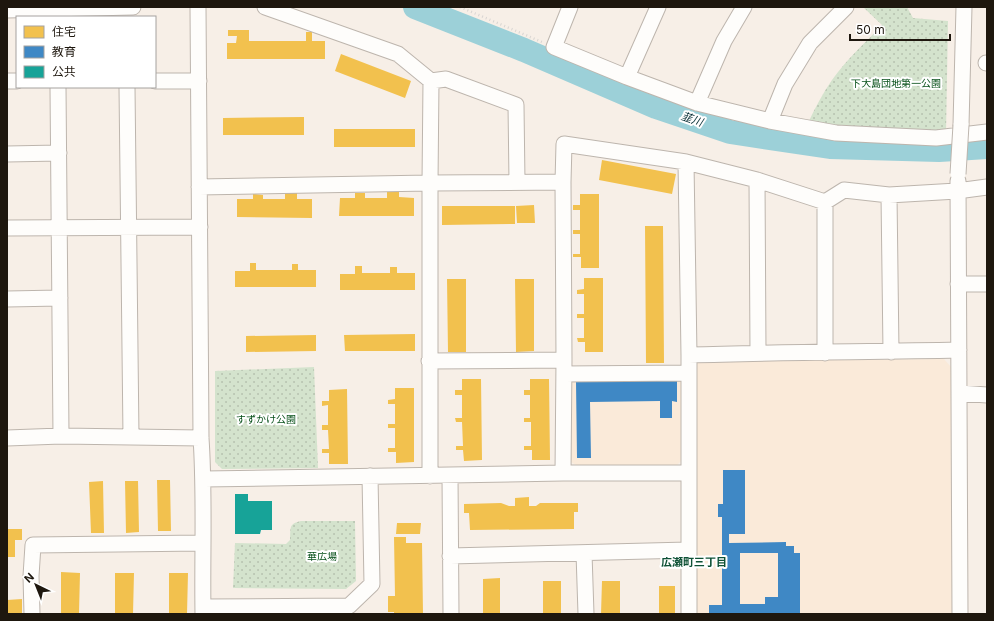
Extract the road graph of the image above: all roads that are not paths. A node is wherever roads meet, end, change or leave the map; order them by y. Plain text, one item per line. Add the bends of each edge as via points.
1 (133, 7) edge
2 (198, 7) edge
3 (265, 7) edge
4 (570, 7) edge
5 (658, 7) edge
6 (744, 7) edge
7 (846, 7) edge
8 (964, 7) edge
9 (7, 10) edge
10 (59, 11) edge
11 (627, 77) junction
12 (156, 81) edge
13 (199, 81) junction
14 (431, 81) junction
15 (58, 88) edge
16 (126, 88) edge
17 (697, 103) junction
18 (770, 121) junction
19 (987, 132) edge
20 (59, 153) junction
21 (7, 154) edge
22 (686, 162) junction
23 (757, 180) junction
24 (517, 182) junction
25 (563, 182) junction
26 (430, 183) junction
27 (199, 187) junction
28 (987, 187) edge
29 (957, 191) junction
30 (890, 195) junction
31 (825, 202) junction
32 (7, 228) edge
33 (59, 228) junction
34 (128, 228) junction
35 (200, 228) junction
36 (958, 284) junction
37 (987, 284) edge
38 (60, 298) junction
39 (7, 299) edge
40 (959, 350) junction
41 (758, 352) junction
42 (891, 352) junction
43 (825, 353) junction
44 (689, 355) junction
45 (429, 361) junction
46 (564, 367) junction
47 (688, 373) junction
48 (959, 393) junction
49 (987, 395) edge
50 (61, 436) junction
51 (131, 437) junction
52 (7, 438) edge
53 (201, 438) junction
54 (563, 473) junction
55 (688, 473) junction
56 (450, 475) junction
57 (370, 476) junction
58 (430, 476) junction
59 (204, 479) junction
60 (202, 543) junction
61 (688, 550) junction
62 (584, 553) junction
63 (450, 556) junction
64 (203, 611) edge
65 (32, 614) edge
66 (451, 614) edge
67 (586, 614) edge
68 (689, 614) edge
69 (960, 614) edge

1 - 10 street
2 - 13 street
3 - 14 street via 398,54
4 - 11 street via 554,47
5 - 11 street
6 - 17 street via 724,41
7 - 18 street via 810,43 785,84
8 - 29 street, bridge
9 - 10 street
11 - 17 street
12 - 13 street
13 - 27 street
14 - 24 street via 446,78 516,105
14 - 26 street
15 - 20 street
16 - 34 street
17 - 18 street
18 - 19 street via 844,134 936,138
20 - 21 street
20 - 33 street
22 - 23 street
22 - 25 street via 564,144
22 - 44 street
23 - 31 street
23 - 41 street
24 - 25 street
24 - 26 street
25 - 46 street
26 - 27 street
26 - 45 street
27 - 35 street
28 - 29 street
29 - 30 street
29 - 36 street
30 - 31 street via 844,190
30 - 42 street
31 - 43 street
32 - 33 street
33 - 34 street
33 - 38 street
34 - 35 street
34 - 51 street
35 - 53 street
36 - 37 street
36 - 40 street
38 - 39 street
38 - 50 street
40 - 42 street
40 - 48 street
41 - 43 street
41 - 44 street
42 - 43 street
44 - 47 street
45 - 46 street
45 - 58 street
46 - 47 street
46 - 54 street
47 - 55 street
48 - 49 street
48 - 69 street
50 - 51 street
50 - 52 street
51 - 53 street
53 - 59 street
54 - 55 street
54 - 56 street
55 - 61 street
56 - 58 street
56 - 63 street
57 - 58 street
57 - 59 street
57 - 64 street via 372,584 349,606
59 - 60 street
60 - 64 street
60 - 65 street via 33,545
61 - 62 street
61 - 68 street
62 - 63 street
62 - 67 street
63 - 66 street

